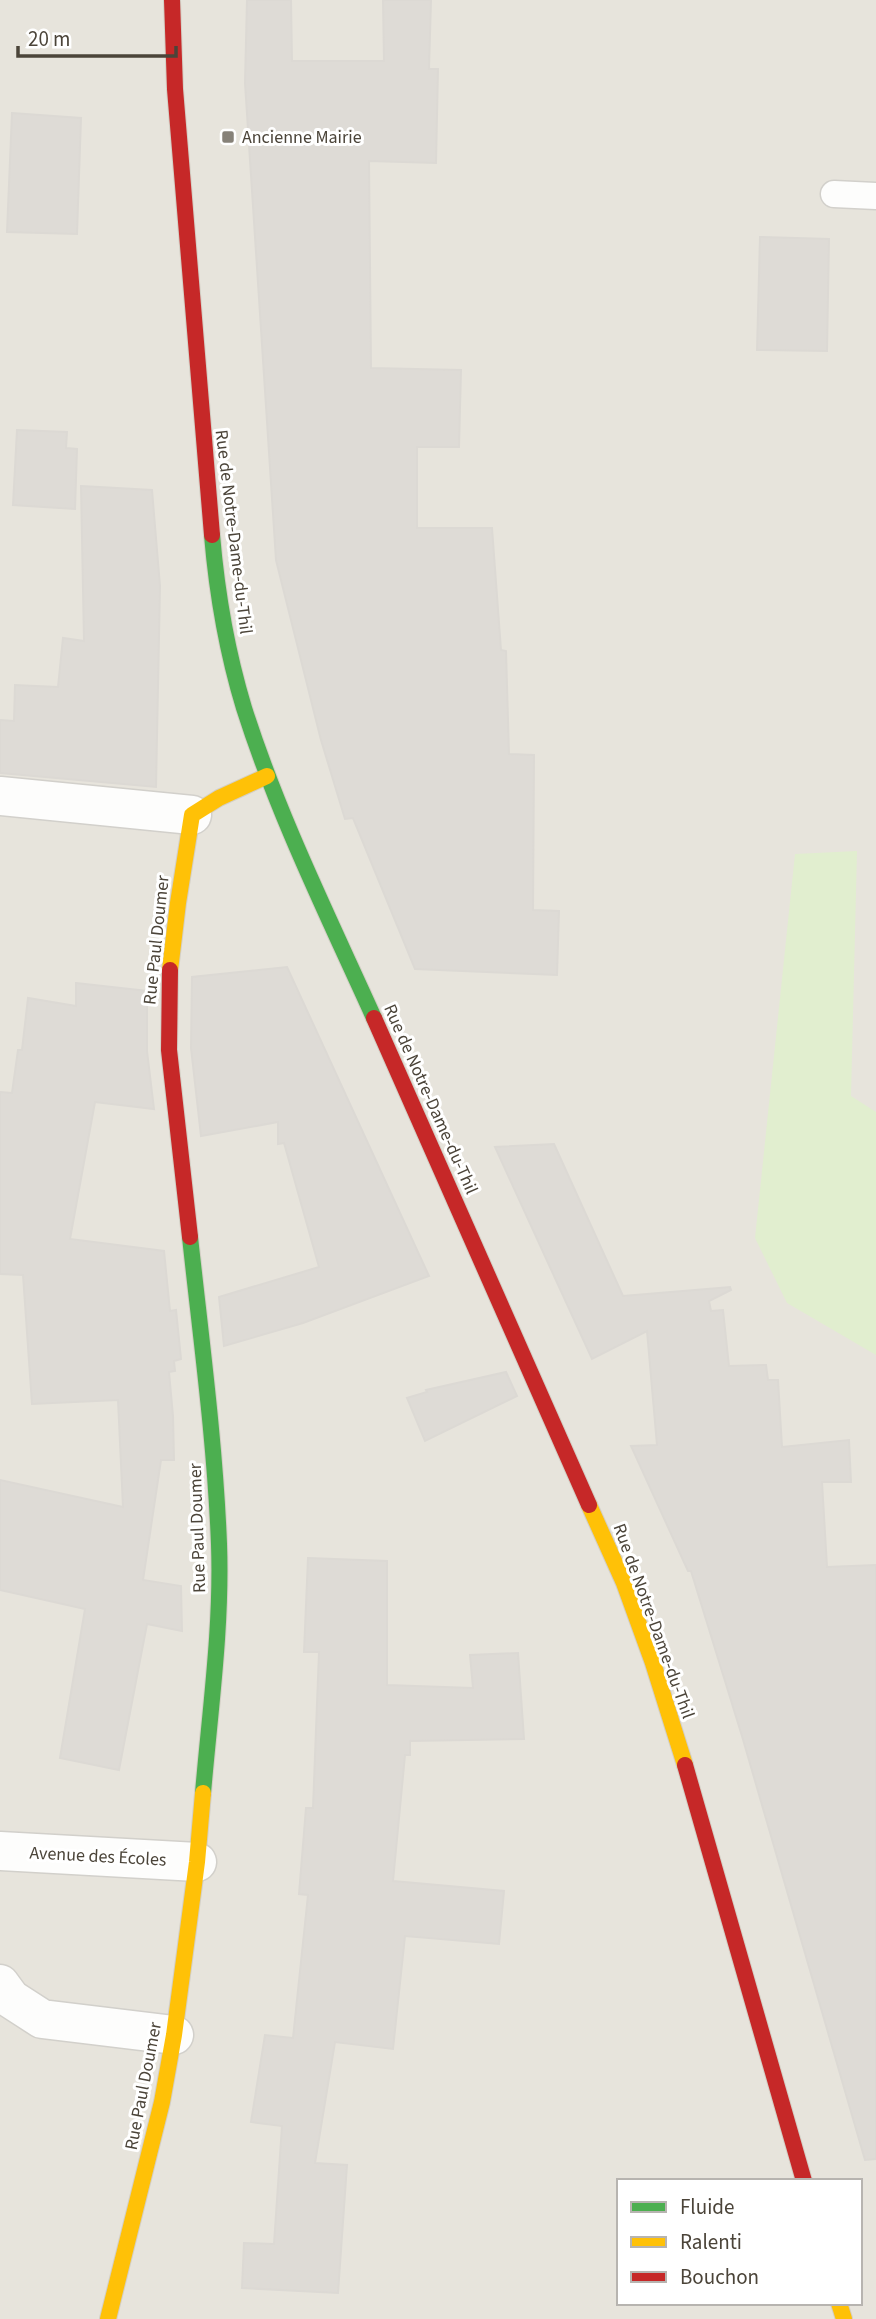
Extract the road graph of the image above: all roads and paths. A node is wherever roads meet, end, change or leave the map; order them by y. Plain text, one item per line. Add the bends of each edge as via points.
1 (172, 0) edge
2 (834, 194) dead end
3 (876, 196) edge
4 (267, 776) junction
5 (0, 796) edge
6 (192, 814) junction
7 (0, 1851) edge
8 (197, 1861) junction
9 (0, 1984) edge
10 (174, 2035) junction
11 (803, 2179) edge
12 (108, 2319) edge

1 - 4 main road, Rue de Notre-Dame-du-Thil via 178,138 216,580 233,666
2 - 3 lane
4 - 6 main road
4 - 11 main road, Rue de Notre-Dame-du-Thil via 624,1583 685,1764
5 - 6 street
6 - 8 main road, Rue Paul Doumer via 166,1011 212,1436 219,1544 210,1733
7 - 8 street, Avenue des Écoles
8 - 10 main road, Rue Paul Doumer
9 - 10 street via 10,1998 41,2019
10 - 12 main road, Rue Paul Doumer

